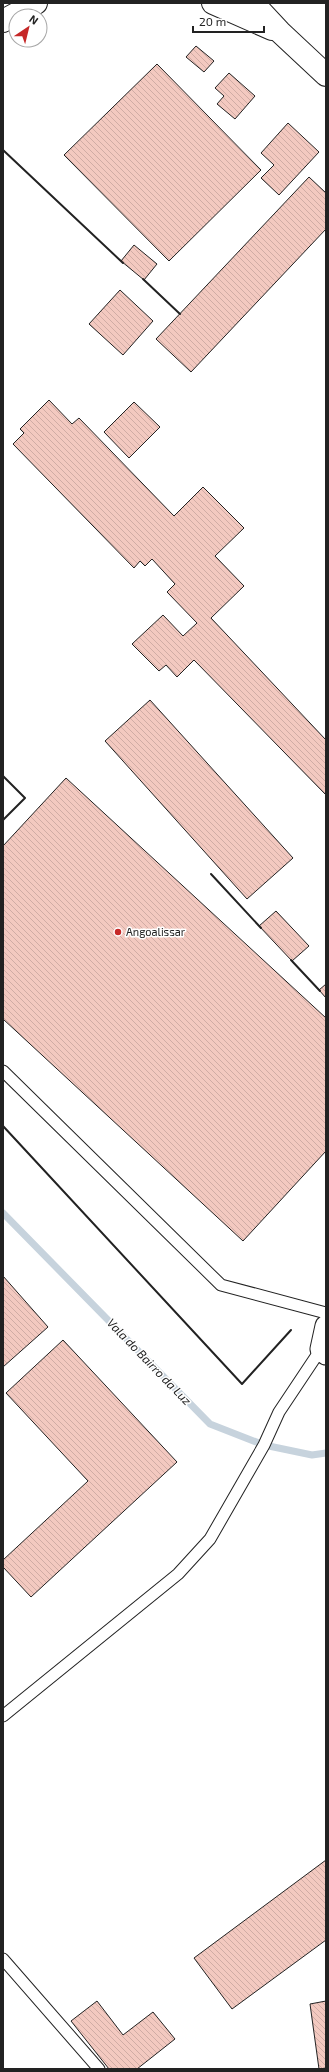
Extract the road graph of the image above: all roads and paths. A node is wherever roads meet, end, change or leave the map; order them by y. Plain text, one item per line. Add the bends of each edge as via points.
1 (36, 3) edge
2 (213, 3) edge
3 (253, 3) edge
4 (3, 21) edge
5 (280, 32) junction
6 (326, 75) edge
7 (3, 1071) edge
8 (326, 1313) edge
9 (326, 1326) edge
10 (324, 1351) edge
11 (3, 1716) edge
12 (3, 1959) edge
13 (100, 2069) edge

1 - 4 street
2 - 5 street
3 - 5 street
5 - 6 street
7 - 8 lane via 221,1285
9 - 10 street
10 - 11 lane via 279,1412 264,1445 210,1539 178,1574
12 - 13 lane

